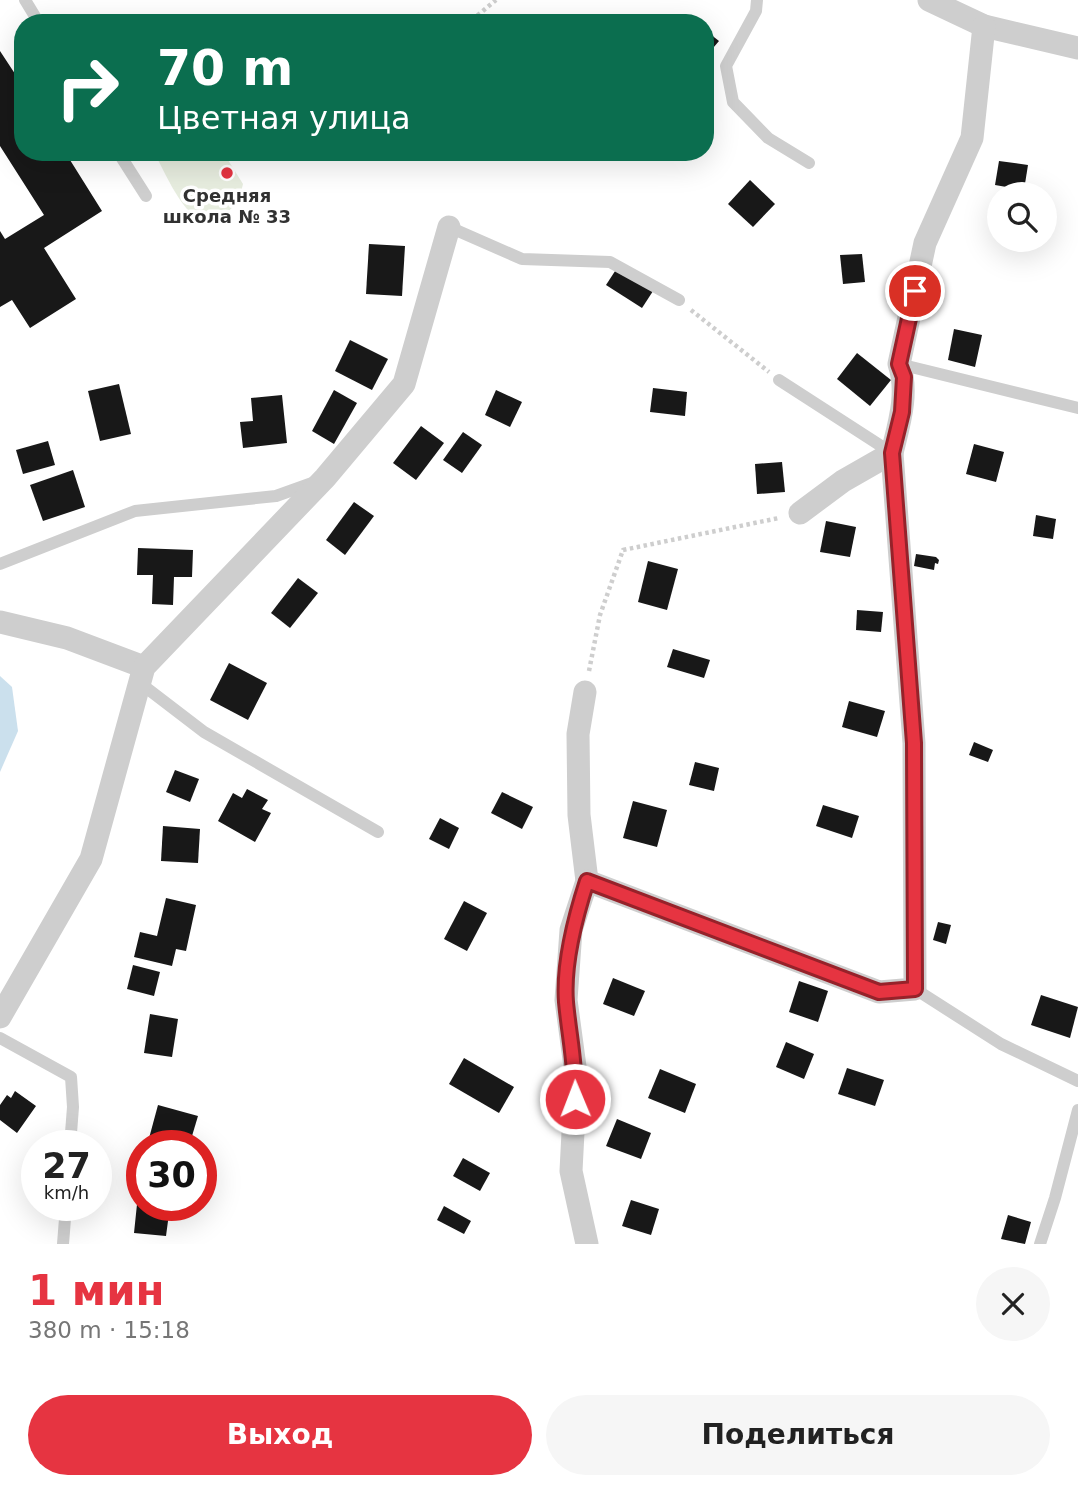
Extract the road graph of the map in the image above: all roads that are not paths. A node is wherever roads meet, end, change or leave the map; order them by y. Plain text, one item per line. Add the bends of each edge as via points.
1 (757, 0) edge
2 (929, 0) edge
3 (984, 26) junction
4 (1078, 48) edge
5 (124, 161) edge
6 (809, 163) dead end
7 (146, 196) dead end
8 (449, 226) joint
9 (679, 300) road end
10 (899, 364) junction
11 (779, 380) road end
12 (1078, 408) edge
13 (892, 453) junction
14 (325, 478) junction
15 (800, 513) road end
16 (0, 564) edge
17 (0, 622) edge
18 (142, 675) junction
19 (585, 692) road end
20 (378, 832) dead end
21 (587, 881) junction
22 (915, 989) junction
23 (0, 1017) edge
24 (0, 1038) edge
25 (1078, 1081) edge
26 (1078, 1110) edge
27 (71, 1130) edge
28 (65, 1221) edge
29 (63, 1244) edge
30 (587, 1244) edge
31 (1040, 1244) edge

1 - 6 lane via 756,11 726,66 733,102 768,138
2 - 3 street
3 - 4 street
3 - 10 street via 972,138 925,243
5 - 7 lane
8 - 9 lane via 522,259 610,262
8 - 14 street via 404,384
10 - 12 lane
10 - 13 street via 904,377 902,412
11 - 13 lane
13 - 15 street
13 - 22 street via 914,743
14 - 16 lane via 276,496 135,511
14 - 18 street
17 - 18 street via 67,638
18 - 20 lane via 204,732
18 - 23 street via 91,859
19 - 21 street via 578,734 579,815
21 - 22 street via 879,992
21 - 30 street via 572,930 566,1000 576,1074 572,1171
22 - 25 lane via 1001,1044
24 - 27 lane via 71,1077
26 - 31 lane
28 - 29 lane

